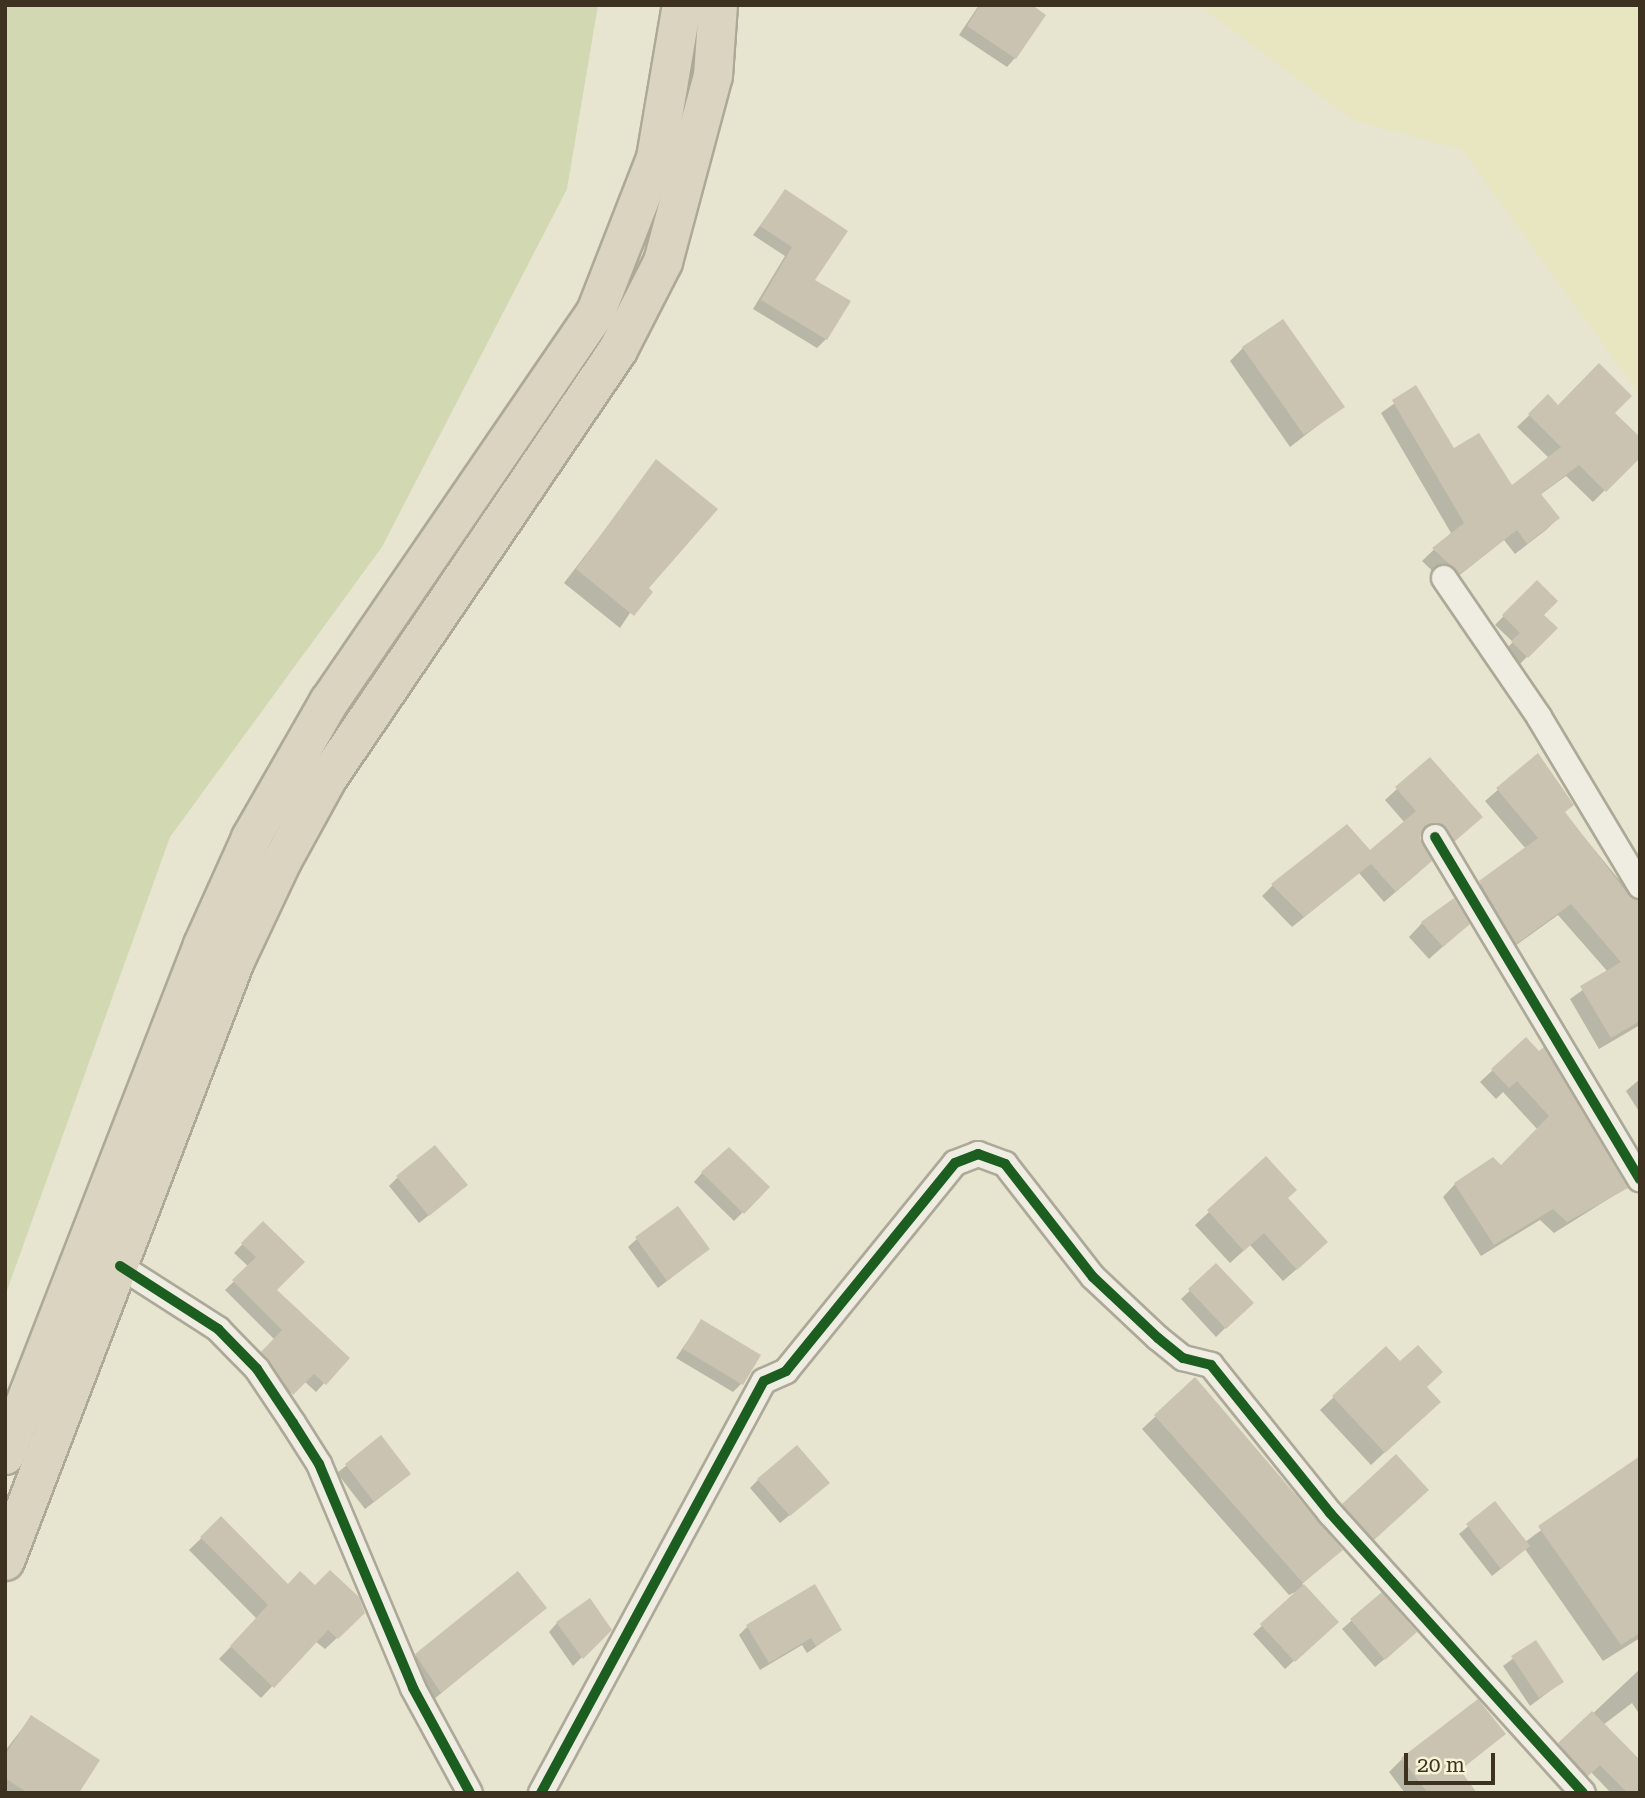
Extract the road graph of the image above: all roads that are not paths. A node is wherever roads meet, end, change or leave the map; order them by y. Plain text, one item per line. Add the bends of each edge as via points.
1 (682, 5) edge
2 (718, 5) edge
3 (1444, 578) dead end
4 (1435, 837) dead end
5 (1640, 886) edge
6 (1640, 1179) edge
7 (120, 1266) junction
8 (5, 1455) edge
9 (5, 1561) edge
10 (470, 1793) edge
11 (541, 1793) edge
12 (1583, 1793) edge

1 - 8 highway via 656,158 596,312 329,702 251,838 203,945
2 - 7 highway via 713,76 663,262 611,361 358,733 282,861 235,961
3 - 5 street via 1539,717
4 - 6 street
7 - 9 highway
7 - 10 street via 218,1329 257,1369 293,1423 319,1464 413,1688
11 - 12 street via 764,1381 786,1371 955,1163 978,1154 1005,1164 1093,1277 1158,1338 1183,1358 1211,1365 1330,1513

